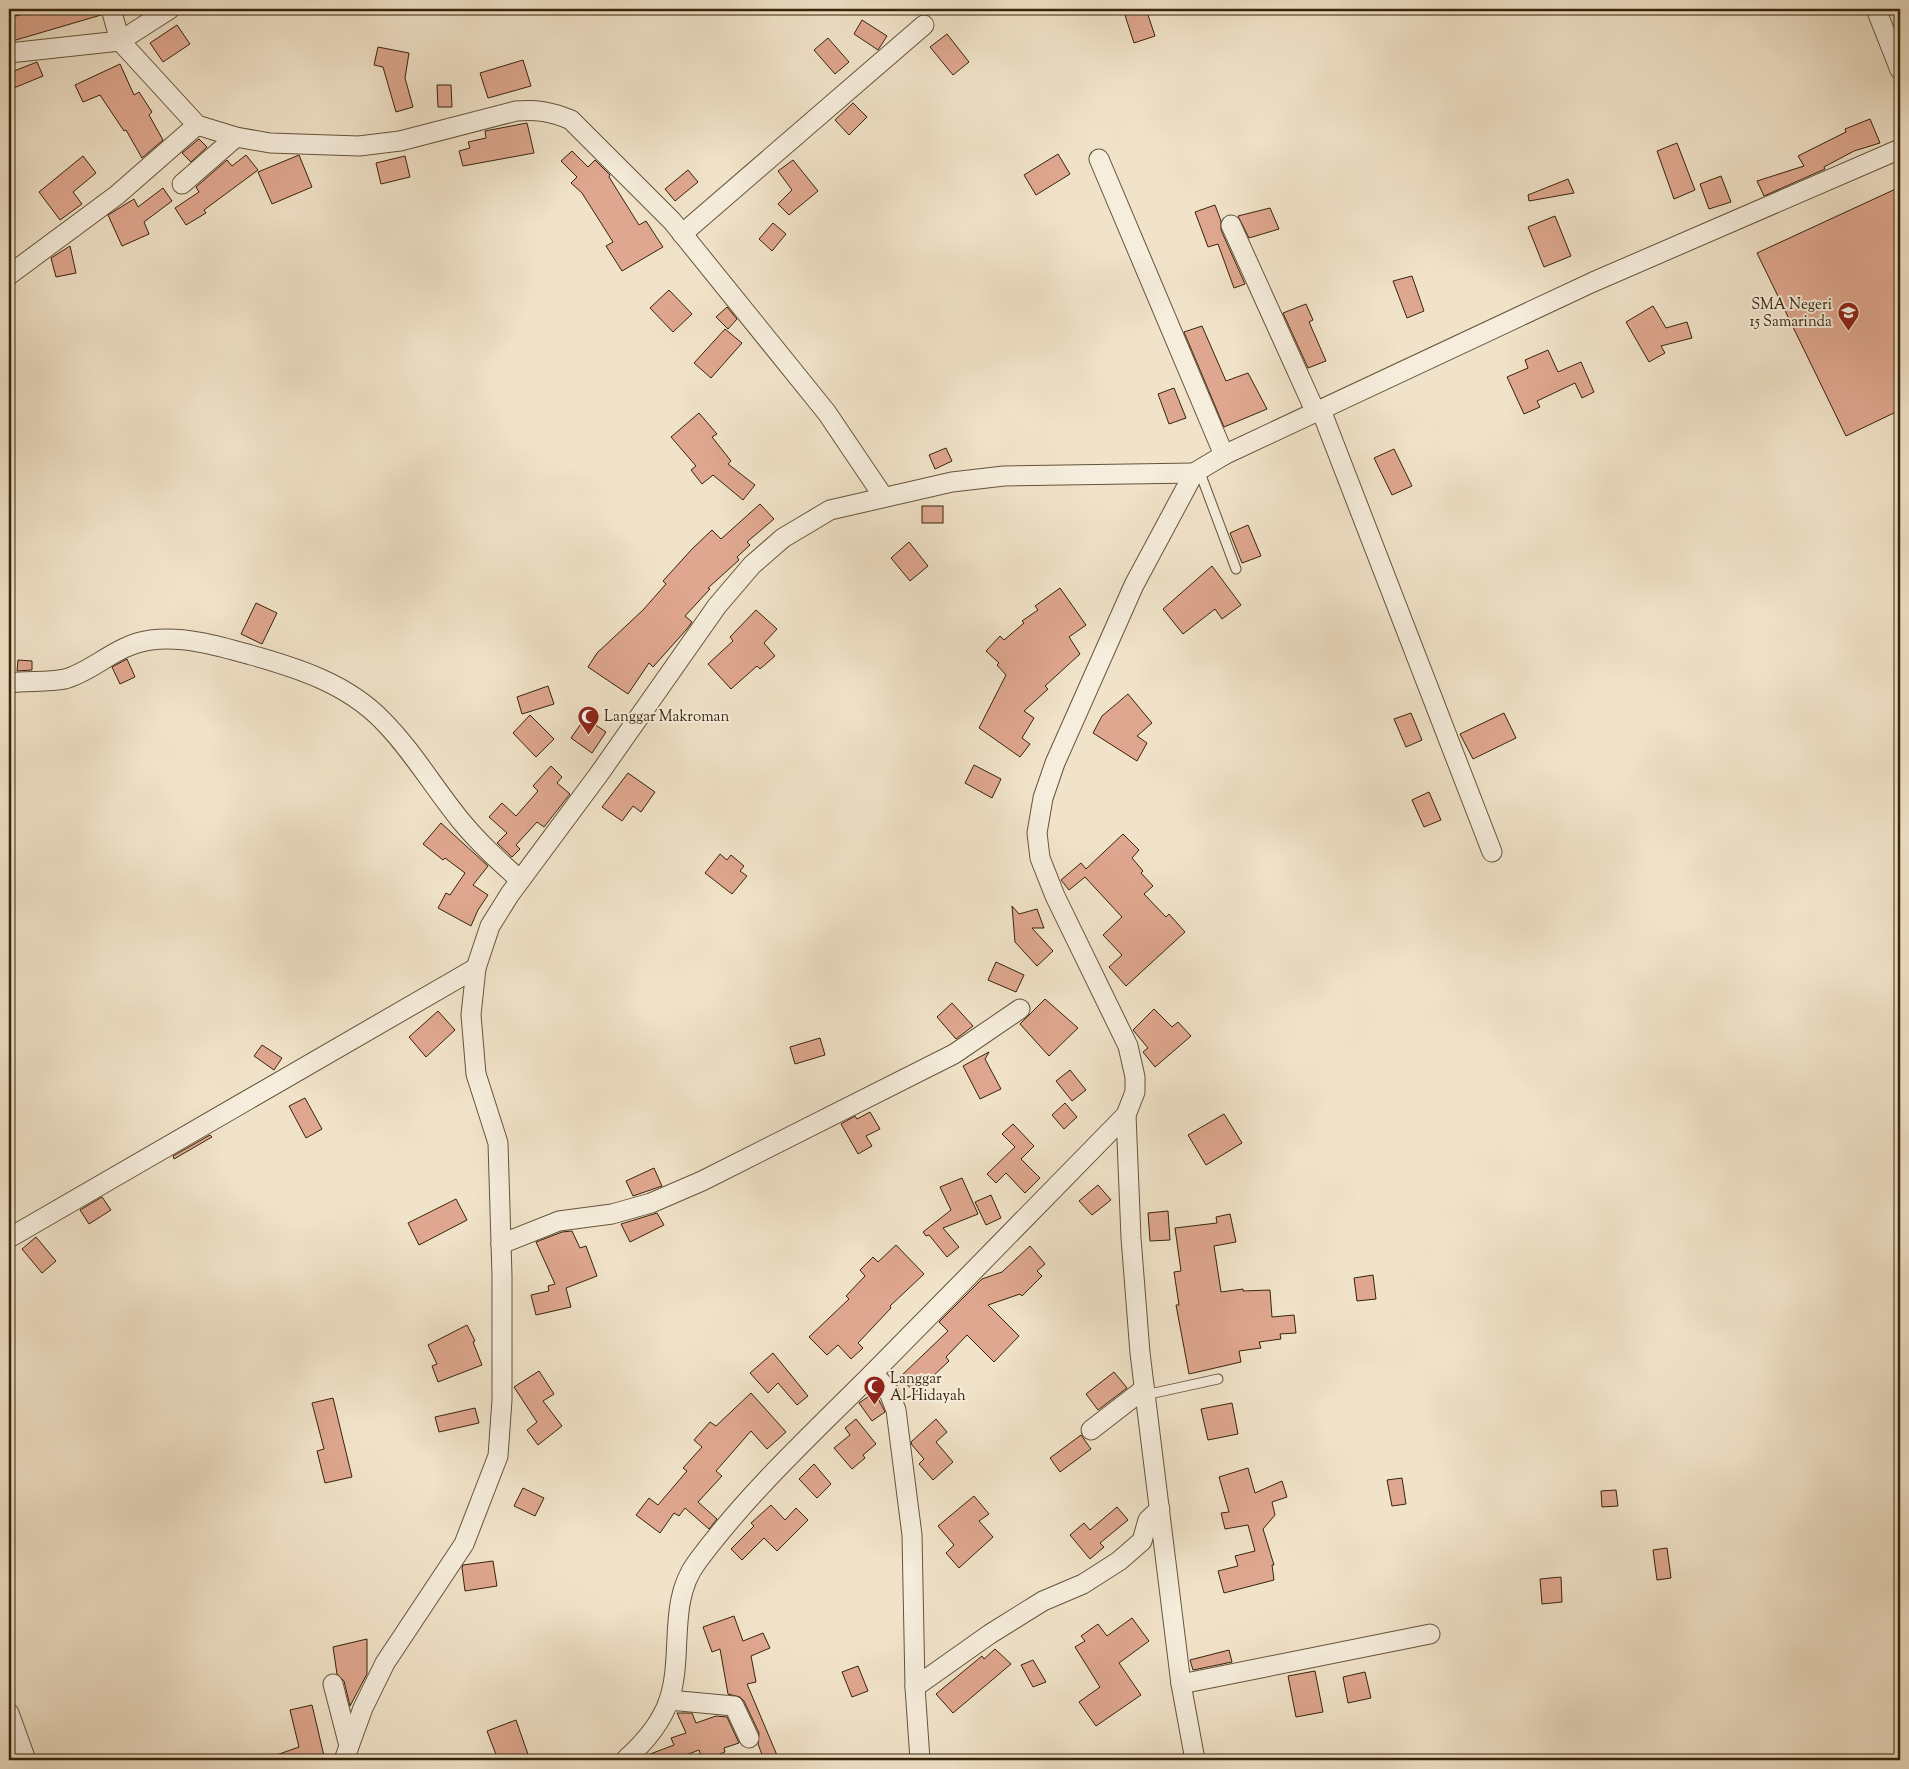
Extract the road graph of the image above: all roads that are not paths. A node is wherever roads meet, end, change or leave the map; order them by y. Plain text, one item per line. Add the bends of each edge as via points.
1 (111, 9) edge
2 (170, 9) edge
3 (1876, 9) edge
4 (924, 24) dead end
5 (120, 41) junction
6 (9, 53) edge
7 (1900, 70) edge
8 (197, 126) junction
9 (236, 137) junction
10 (1900, 149) edge
11 (1099, 159) dead end
12 (182, 184) dead end
13 (1231, 225) dead end
14 (682, 234) junction
15 (9, 275) edge
16 (1318, 412) junction
17 (1224, 455) junction
18 (1196, 471) junction
19 (882, 496) junction
20 (1236, 569) dead end
21 (9, 683) edge
22 (1492, 852) dead end
23 (520, 880) junction
24 (476, 968) junction
25 (1020, 1009) dead end
26 (1126, 1115) junction
27 (9, 1238) edge
28 (501, 1244) junction
29 (873, 1373) junction
30 (1218, 1379) dead end
31 (1144, 1392) junction
32 (1091, 1430) dead end
33 (1160, 1509) junction
34 (1430, 1634) dead end
35 (333, 1684) dead end
36 (1181, 1684) junction
37 (915, 1687) junction
38 (669, 1700) junction
39 (9, 1713) edge
40 (749, 1738) dead end
41 (346, 1753) edge
42 (20, 1758) edge
43 (625, 1760) edge
44 (920, 1760) edge
45 (1195, 1760) edge

1 - 5 street
2 - 5 street
3 - 7 street
4 - 14 street
5 - 6 street
5 - 8 street
8 - 9 street
8 - 15 street via 117,195
9 - 12 street
9 - 14 street via 270,143 359,146 400,141 516,111 552,112 571,120 586,133
10 - 16 street via 1593,282
11 - 17 street
13 - 16 street
14 - 19 street via 828,413
16 - 17 street
16 - 22 street
17 - 18 street
18 - 19 street via 1004,476
18 - 20 lane
18 - 26 street via 1134,585 1075,718 1043,798 1036,833 1040,858 1056,896 1128,1046 1135,1077
19 - 23 street via 830,510 783,538 752,565 717,606
21 - 23 street via 66,678 86,671 103,658 150,640 188,640 286,665 312,675 353,697 382,719 461,821
23 - 24 street via 490,926
24 - 27 street
24 - 28 street via 470,1015 476,1074 498,1143
25 - 28 street via 954,1054 702,1181 652,1203 612,1214 558,1220
26 - 29 street
26 - 31 street via 1131,1238
28 - 41 street via 502,1400 498,1456 464,1544 385,1663
29 - 37 street via 888,1390 896,1410 912,1536
29 - 38 street via 802,1443 720,1533 688,1575 680,1604
30 - 31 lane
31 - 32 street
31 - 33 street
33 - 36 street
33 - 37 street via 1148,1520 1142,1542 1119,1561 1083,1584 1043,1600
34 - 36 street
35 - 41 street
36 - 45 street
37 - 44 street
38 - 40 street via 734,1706
38 - 43 street via 654,1730
39 - 42 street

